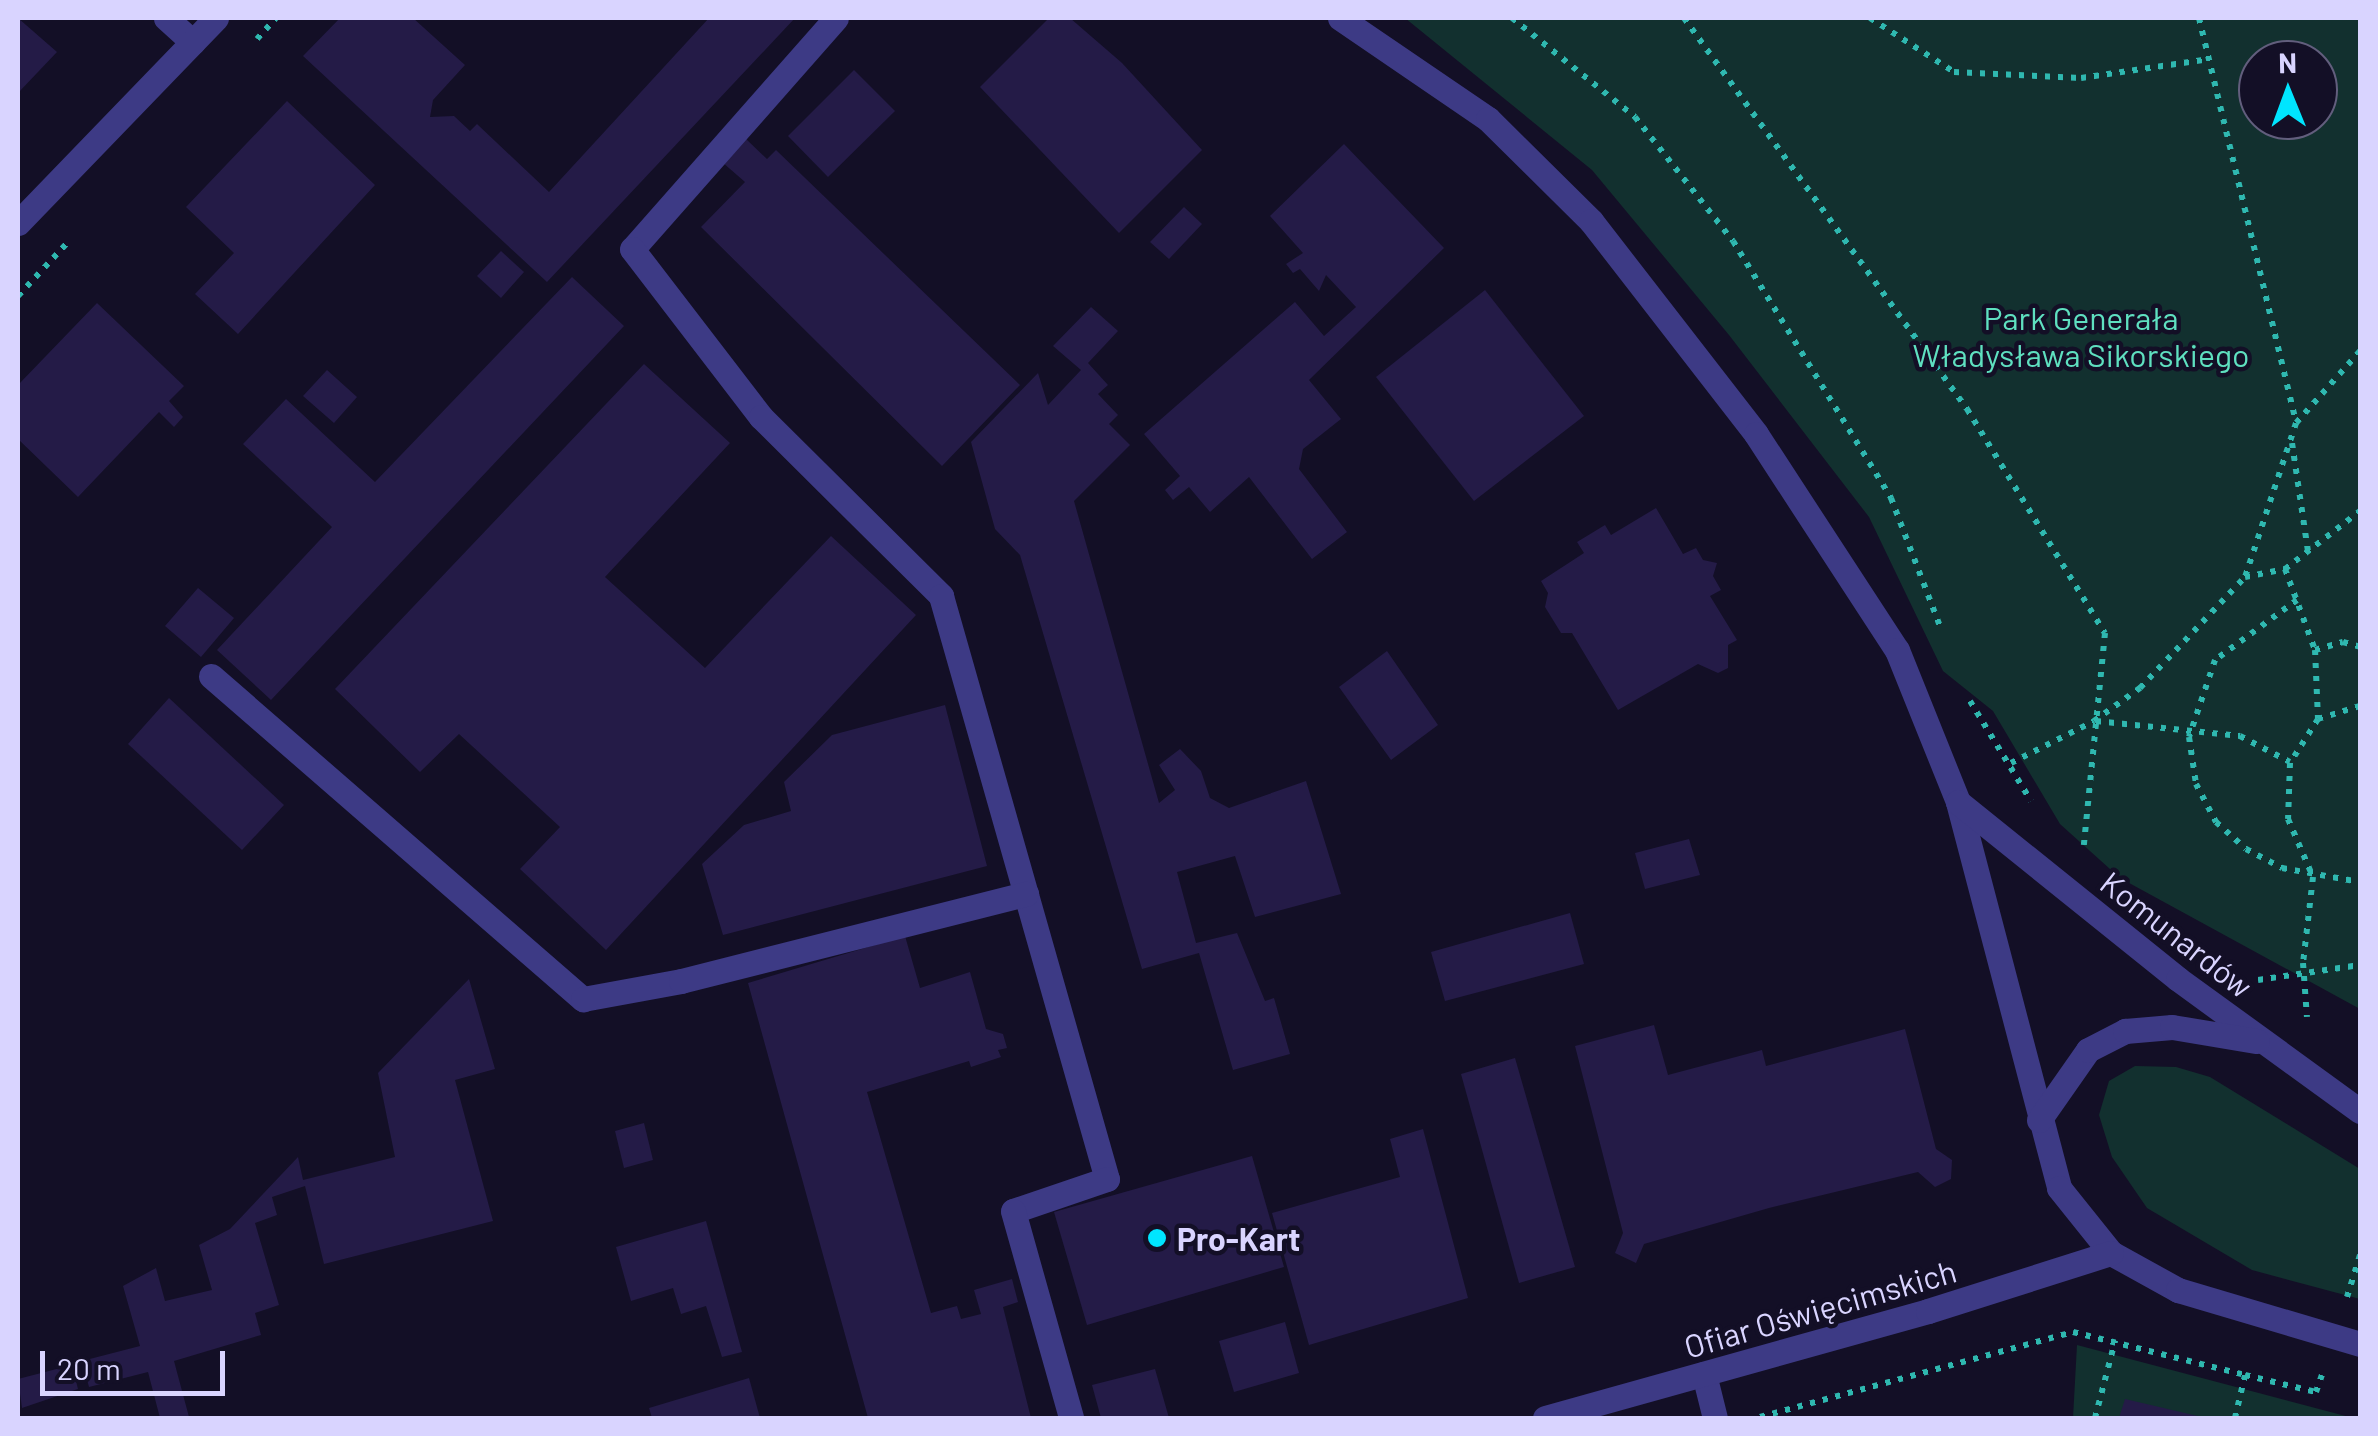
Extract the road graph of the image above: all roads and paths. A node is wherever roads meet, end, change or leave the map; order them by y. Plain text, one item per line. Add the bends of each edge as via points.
1 (166, 18) edge
2 (216, 18) edge
3 (836, 18) edge
4 (1340, 18) edge
5 (1512, 18) edge
6 (1684, 18) edge
7 (1870, 18) edge
8 (2199, 18) edge
9 (193, 42) junction
10 (2210, 60) junction
11 (18, 223) edge
12 (2360, 351) edge
13 (2296, 423) junction
14 (2291, 440) junction
15 (2360, 511) edge
16 (2308, 551) junction
17 (2285, 569) junction
18 (2245, 576) junction
19 (2297, 600) junction
20 (1946, 641) dead end
21 (2360, 647) edge
22 (2315, 650) junction
23 (212, 676) dead end
24 (1966, 695) dead end
25 (2360, 706) edge
26 (2318, 719) junction
27 (2094, 720) junction
28 (2192, 727) junction
29 (2290, 762) junction
30 (2011, 763) junction
31 (1958, 802) junction
32 (2034, 808) dead end
33 (2082, 863) dead end
34 (2313, 877) junction
35 (2360, 882) edge
36 (1026, 894) junction
37 (2360, 965) edge
38 (2304, 976) junction
39 (2267, 990) dead end
40 (2294, 1008) dead end
41 (2303, 1024) dead end
42 (2317, 1033) dead end
43 (2266, 1042) junction
44 (2360, 1111) edge
45 (2039, 1120) junction
46 (2111, 1252) junction
47 (2115, 1341) junction
48 (2360, 1344) edge
49 (1704, 1374) junction
50 (2245, 1375) junction
51 (2316, 1392) dead end
52 (1071, 1418) edge
53 (1545, 1418) edge
54 (1715, 1418) edge
55 (1754, 1418) edge
56 (2095, 1418) edge
57 (2235, 1418) edge

1 - 9 street
2 - 9 street
3 - 36 street via 632,249 761,417 941,596
4 - 31 street via 1488,120 1591,221 1756,434 1896,650
5 - 20 path via 1635,117 1734,241 1891,498
6 - 27 path via 1967,409 2105,633
7 - 10 path via 1954,72 2081,78
8 - 10 path
9 - 11 street
10 - 13 path
12 - 13 path
13 - 14 path
14 - 16 path
14 - 18 path
15 - 16 path
16 - 17 path
17 - 18 path
17 - 19 path
18 - 27 path via 2140,688
19 - 22 path
19 - 28 path via 2215,660
21 - 22 path via 2342,642
22 - 26 path
23 - 36 street via 584,999 681,982
24 - 30 path
25 - 26 path
26 - 29 path
27 - 28 path
27 - 30 path
27 - 33 path
28 - 29 path via 2240,736
28 - 34 path via 2196,784 2216,822 2246,849
29 - 34 path via 2288,819
30 - 32 path
31 - 43 street, Komunardów
31 - 45 street
34 - 35 path
34 - 38 path
36 - 52 street via 1107,1179 1013,1211
37 - 38 path
38 - 39 path via 2253,981
38 - 40 path via 2307,1017
41 - 42 path
43 - 44 street, Komunardów
43 - 45 street via 2172,1026 2125,1030 2088,1050
45 - 46 street via 2059,1188
46 - 48 street via 2178,1290
46 - 49 street, Ofiar Oświęcimskich
47 - 50 path
47 - 55 path via 2073,1332
47 - 56 path
49 - 53 street, Ofiar Oświęcimskich
49 - 54 street
50 - 51 path
50 - 57 path

